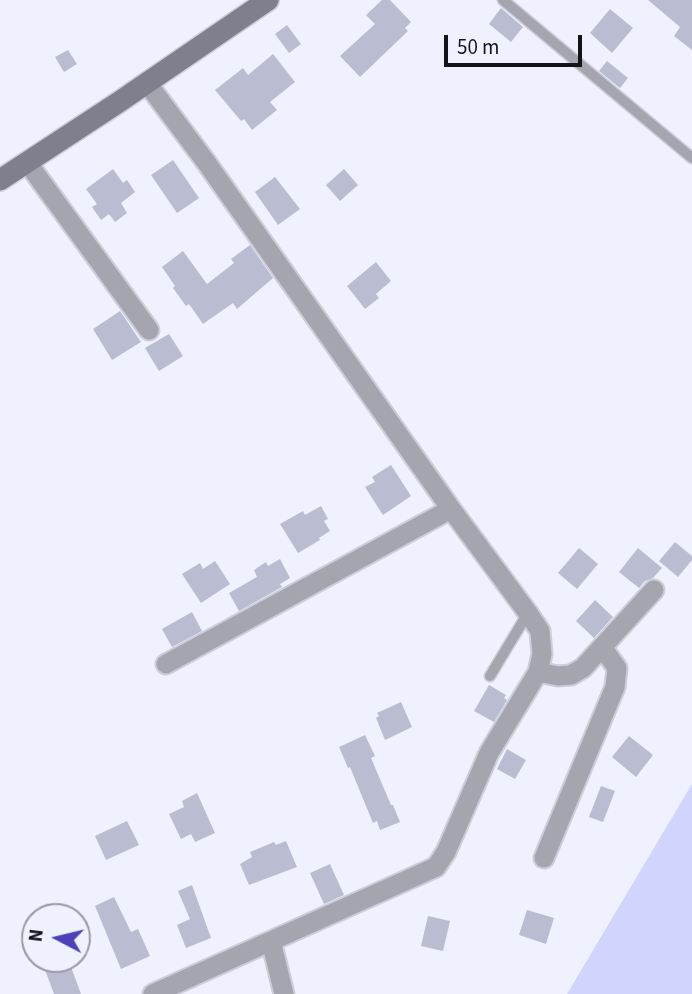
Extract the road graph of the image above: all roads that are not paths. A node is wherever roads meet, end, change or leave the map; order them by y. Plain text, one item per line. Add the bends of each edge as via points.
1 (268, 0) edge
2 (503, 0) edge
3 (147, 83) junction
4 (692, 158) edge
5 (27, 162) junction
6 (0, 180) edge
7 (149, 330) dead end
8 (451, 509) junction
9 (654, 590) dead end
10 (528, 613) junction
11 (602, 647) junction
12 (166, 663) dead end
13 (538, 672) junction
14 (490, 676) dead end
15 (544, 858) dead end
16 (271, 941) junction
17 (182, 988) edge
18 (153, 994) edge
19 (284, 994) edge

1 - 3 main road
2 - 4 lane
3 - 5 main road
3 - 8 street
5 - 6 main road
5 - 7 street
8 - 10 street
8 - 12 street
9 - 11 street
10 - 13 street via 542,641
10 - 14 lane
11 - 13 street via 571,675
11 - 15 street via 617,668 615,687
13 - 16 street via 489,753 436,867
16 - 17 street
16 - 19 street
17 - 18 street

